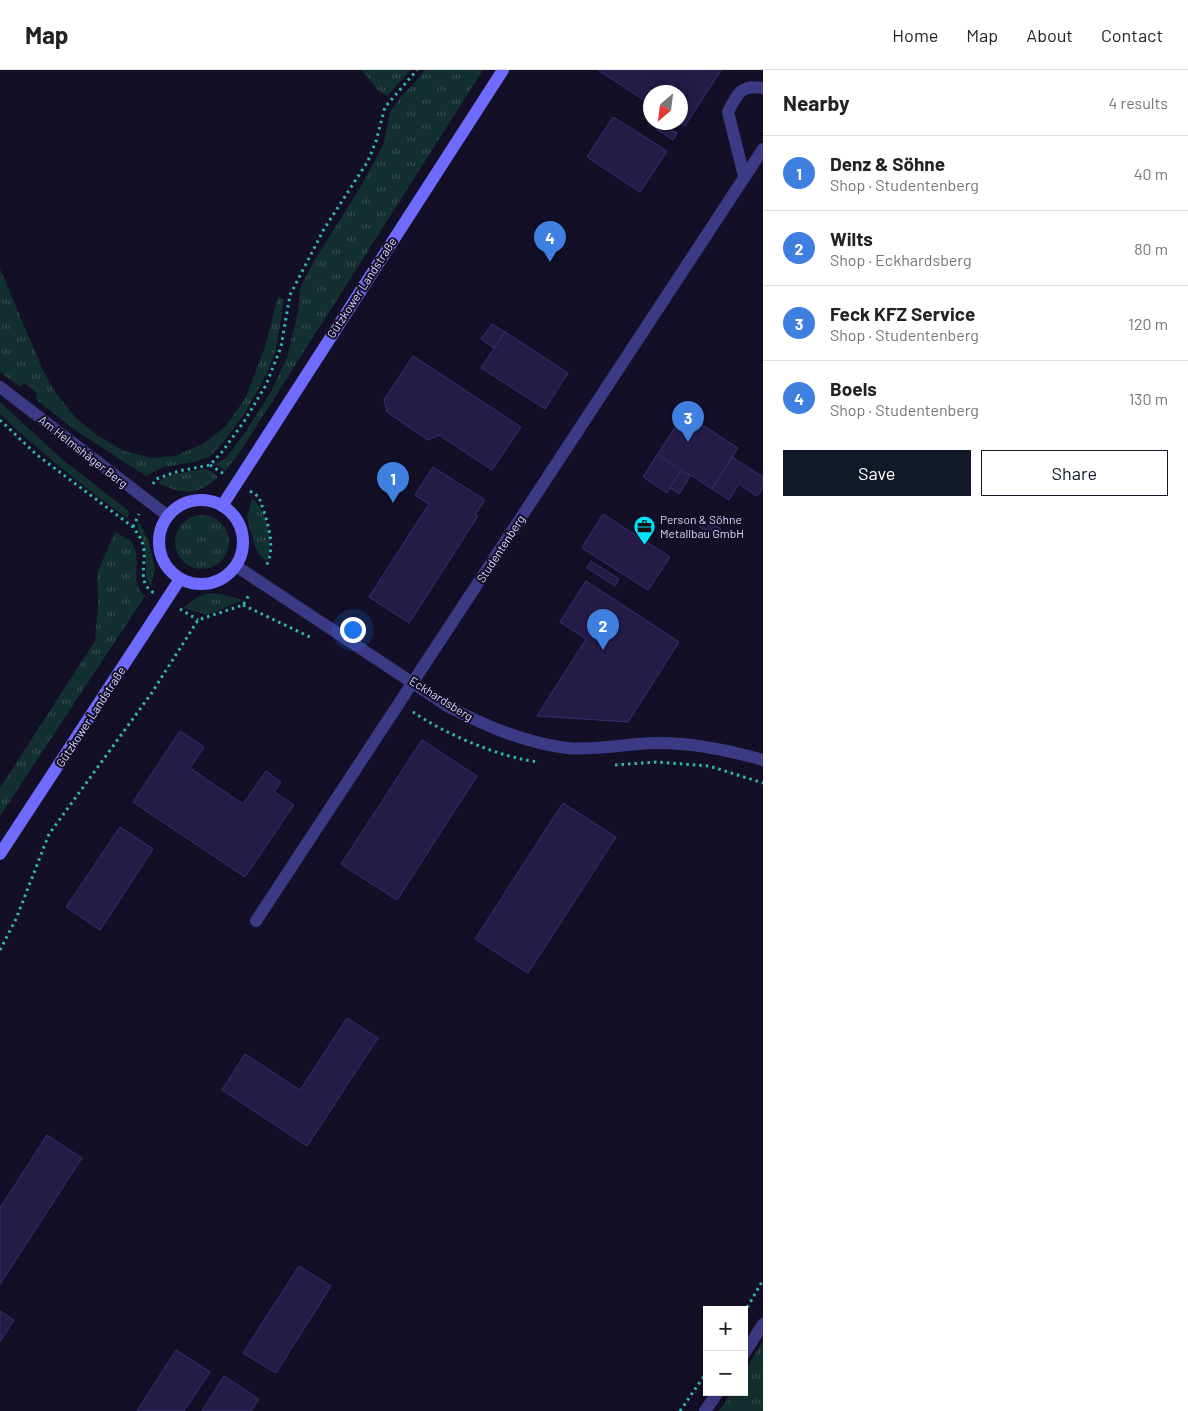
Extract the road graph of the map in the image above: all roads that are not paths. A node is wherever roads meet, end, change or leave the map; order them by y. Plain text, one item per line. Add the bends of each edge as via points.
1 (503, 70) edge
2 (763, 88) edge
3 (763, 150) edge
4 (744, 176) junction
5 (0, 387) edge
6 (222, 506) junction
7 (168, 516) junction
8 (236, 566) junction
9 (180, 579) junction
10 (414, 682) junction
11 (763, 760) edge
12 (0, 854) edge
13 (256, 921) dead end
14 (763, 1324) edge
15 (746, 1351) edge
16 (715, 1396) edge
17 (705, 1411) edge

1 - 6 main road, Gützkower Landstraße
2 - 4 street via 751,86 737,94 728,112
3 - 4 street, Studentenberg
4 - 10 street, Studentenberg
5 - 7 street, Am Helmshäger Berg
6 - 7 main road via 211,501 187,502
6 - 8 main road via 233,514 240,526 242,553
7 - 9 main road via 158,538 159,550 170,572
8 - 9 main road via 217,582 192,584
8 - 10 street, Eckhardsberg
9 - 12 main road, Gützkower Landstraße
10 - 11 street, Eckhardsberg via 449,707 520,738 566,748 595,749 657,743 698,745
10 - 13 street, Studentenberg
14 - 15 street
16 - 17 street

